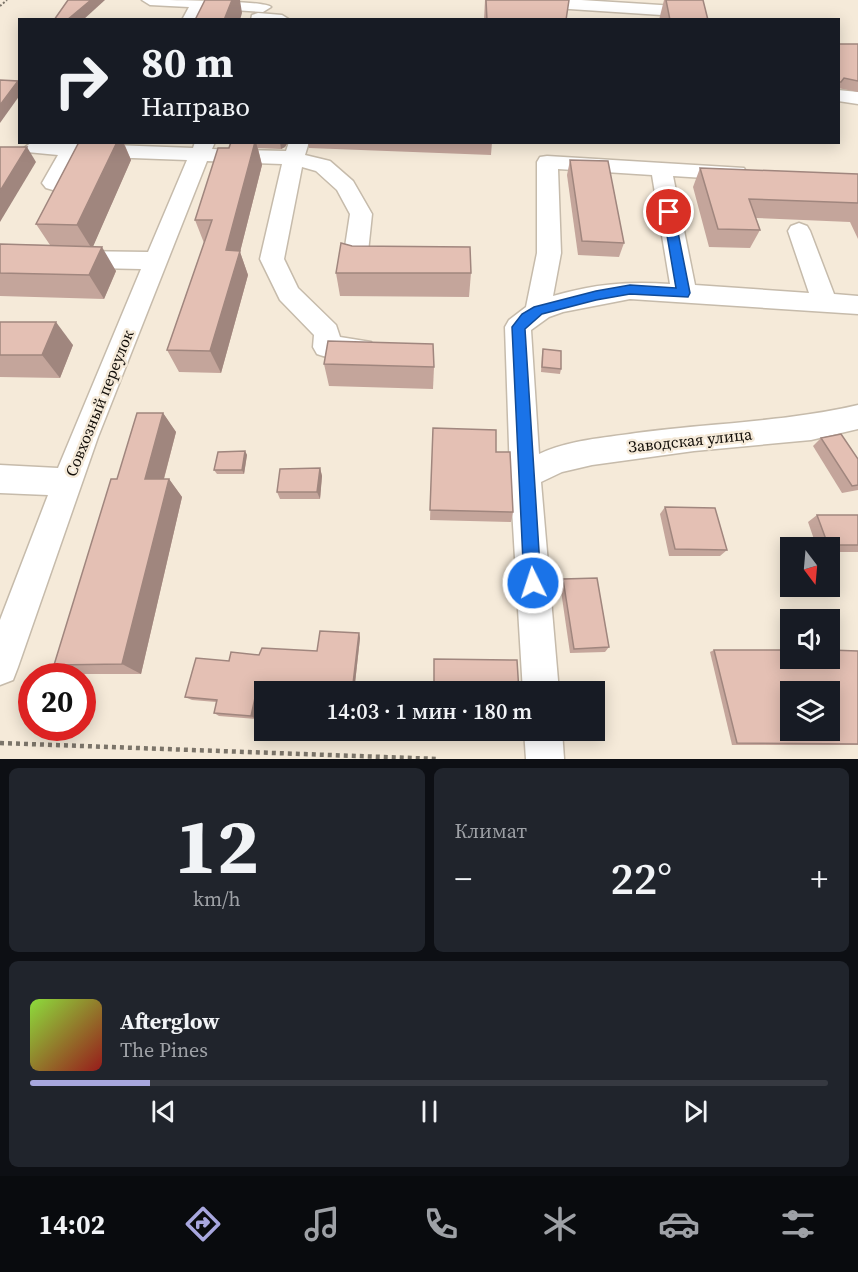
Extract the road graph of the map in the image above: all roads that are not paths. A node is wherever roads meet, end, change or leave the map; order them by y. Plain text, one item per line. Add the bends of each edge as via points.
1 (150, 0) edge
2 (508, 0) edge
3 (199, 3) junction
4 (261, 11) edge
5 (692, 12) edge
6 (191, 18) edge
7 (277, 18) edge
8 (840, 95) edge
9 (858, 98) edge
10 (34, 148) dead end
11 (203, 148) edge
12 (72, 149) junction
13 (297, 150) edge
14 (661, 168) junction
15 (753, 174) edge
16 (53, 183) dead end
17 (800, 231) dead end
18 (0, 258) edge
19 (156, 261) junction
20 (400, 261) edge
21 (684, 293) junction
22 (825, 303) junction
23 (858, 305) edge
24 (538, 310) junction
25 (381, 350) edge
26 (858, 417) edge
27 (525, 475) junction
28 (0, 479) edge
29 (68, 482) junction
30 (0, 667) edge
31 (539, 681) edge
32 (544, 741) edge
33 (545, 759) edge

1 - 3 street
2 - 5 street
3 - 4 street
3 - 6 street
4 - 7 street
8 - 9 street
10 - 12 street
11 - 12 street
11 - 13 street
11 - 19 street, Совхозный переулок
12 - 16 street
13 - 20 street via 345,186 361,214 355,260
13 - 25 street via 272,259 289,294 327,332 326,347
14 - 15 street
14 - 21 street
14 - 24 street via 548,162 549,253
17 - 22 street
18 - 19 street
19 - 29 street, Совхозный переулок
21 - 22 street
21 - 24 street via 630,290
22 - 23 street
24 - 27 street via 518,327
26 - 27 street, Заводская улица via 811,428 592,452 557,460
27 - 31 street
28 - 29 street
29 - 30 street, Совхозный переулок
32 - 33 street

